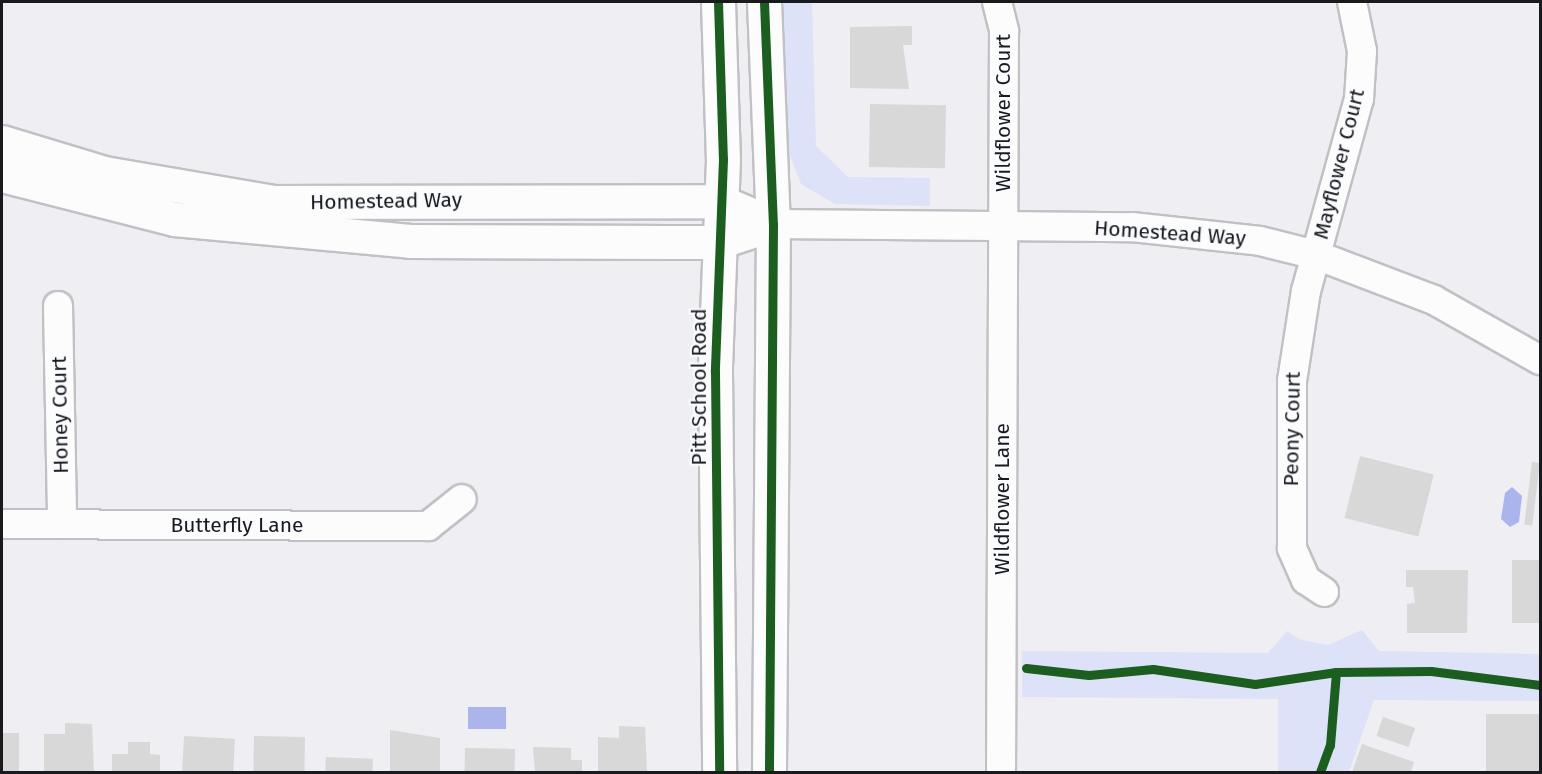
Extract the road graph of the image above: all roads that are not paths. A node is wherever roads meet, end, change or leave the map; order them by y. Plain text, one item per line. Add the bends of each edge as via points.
1 (718, 2) edge
2 (764, 2) edge
3 (997, 2) edge
4 (1352, 2) edge
5 (2, 142) edge
6 (2, 175) edge
7 (719, 201) junction
8 (773, 224) junction
9 (1004, 226) junction
10 (718, 242) junction
11 (1316, 255) junction
12 (58, 306) dead end
13 (1540, 360) edge
14 (462, 499) dead end
15 (2, 524) edge
16 (62, 524) junction
17 (1324, 592) dead end
18 (719, 772) edge
19 (769, 772) edge
20 (1001, 772) edge

1 - 7 street, Pitt School Road via 723,159
2 - 8 street
3 - 9 street, Wildflower Court via 1004,31
4 - 11 street, Mayflower Court via 1362,51 1359,99
5 - 7 street, Homestead Way via 104,174 274,202
6 - 10 street, Homestead Way via 174,219 253,230 410,242
7 - 8 street, Homestead Way
7 - 10 street, Pitt School Road
8 - 9 street, Homestead Way
8 - 10 street, Homestead Way
8 - 19 street
9 - 11 street, Homestead Way via 1192,231
9 - 20 street, Wildflower Lane
10 - 18 street, Pitt School Road
11 - 13 street, Homestead Way via 1434,300
11 - 17 street, Peony Court via 1292,381 1292,548 1306,580
12 - 16 street, Honey Court
14 - 16 street, Butterfly Lane via 429,526
15 - 16 street, Butterfly Lane

